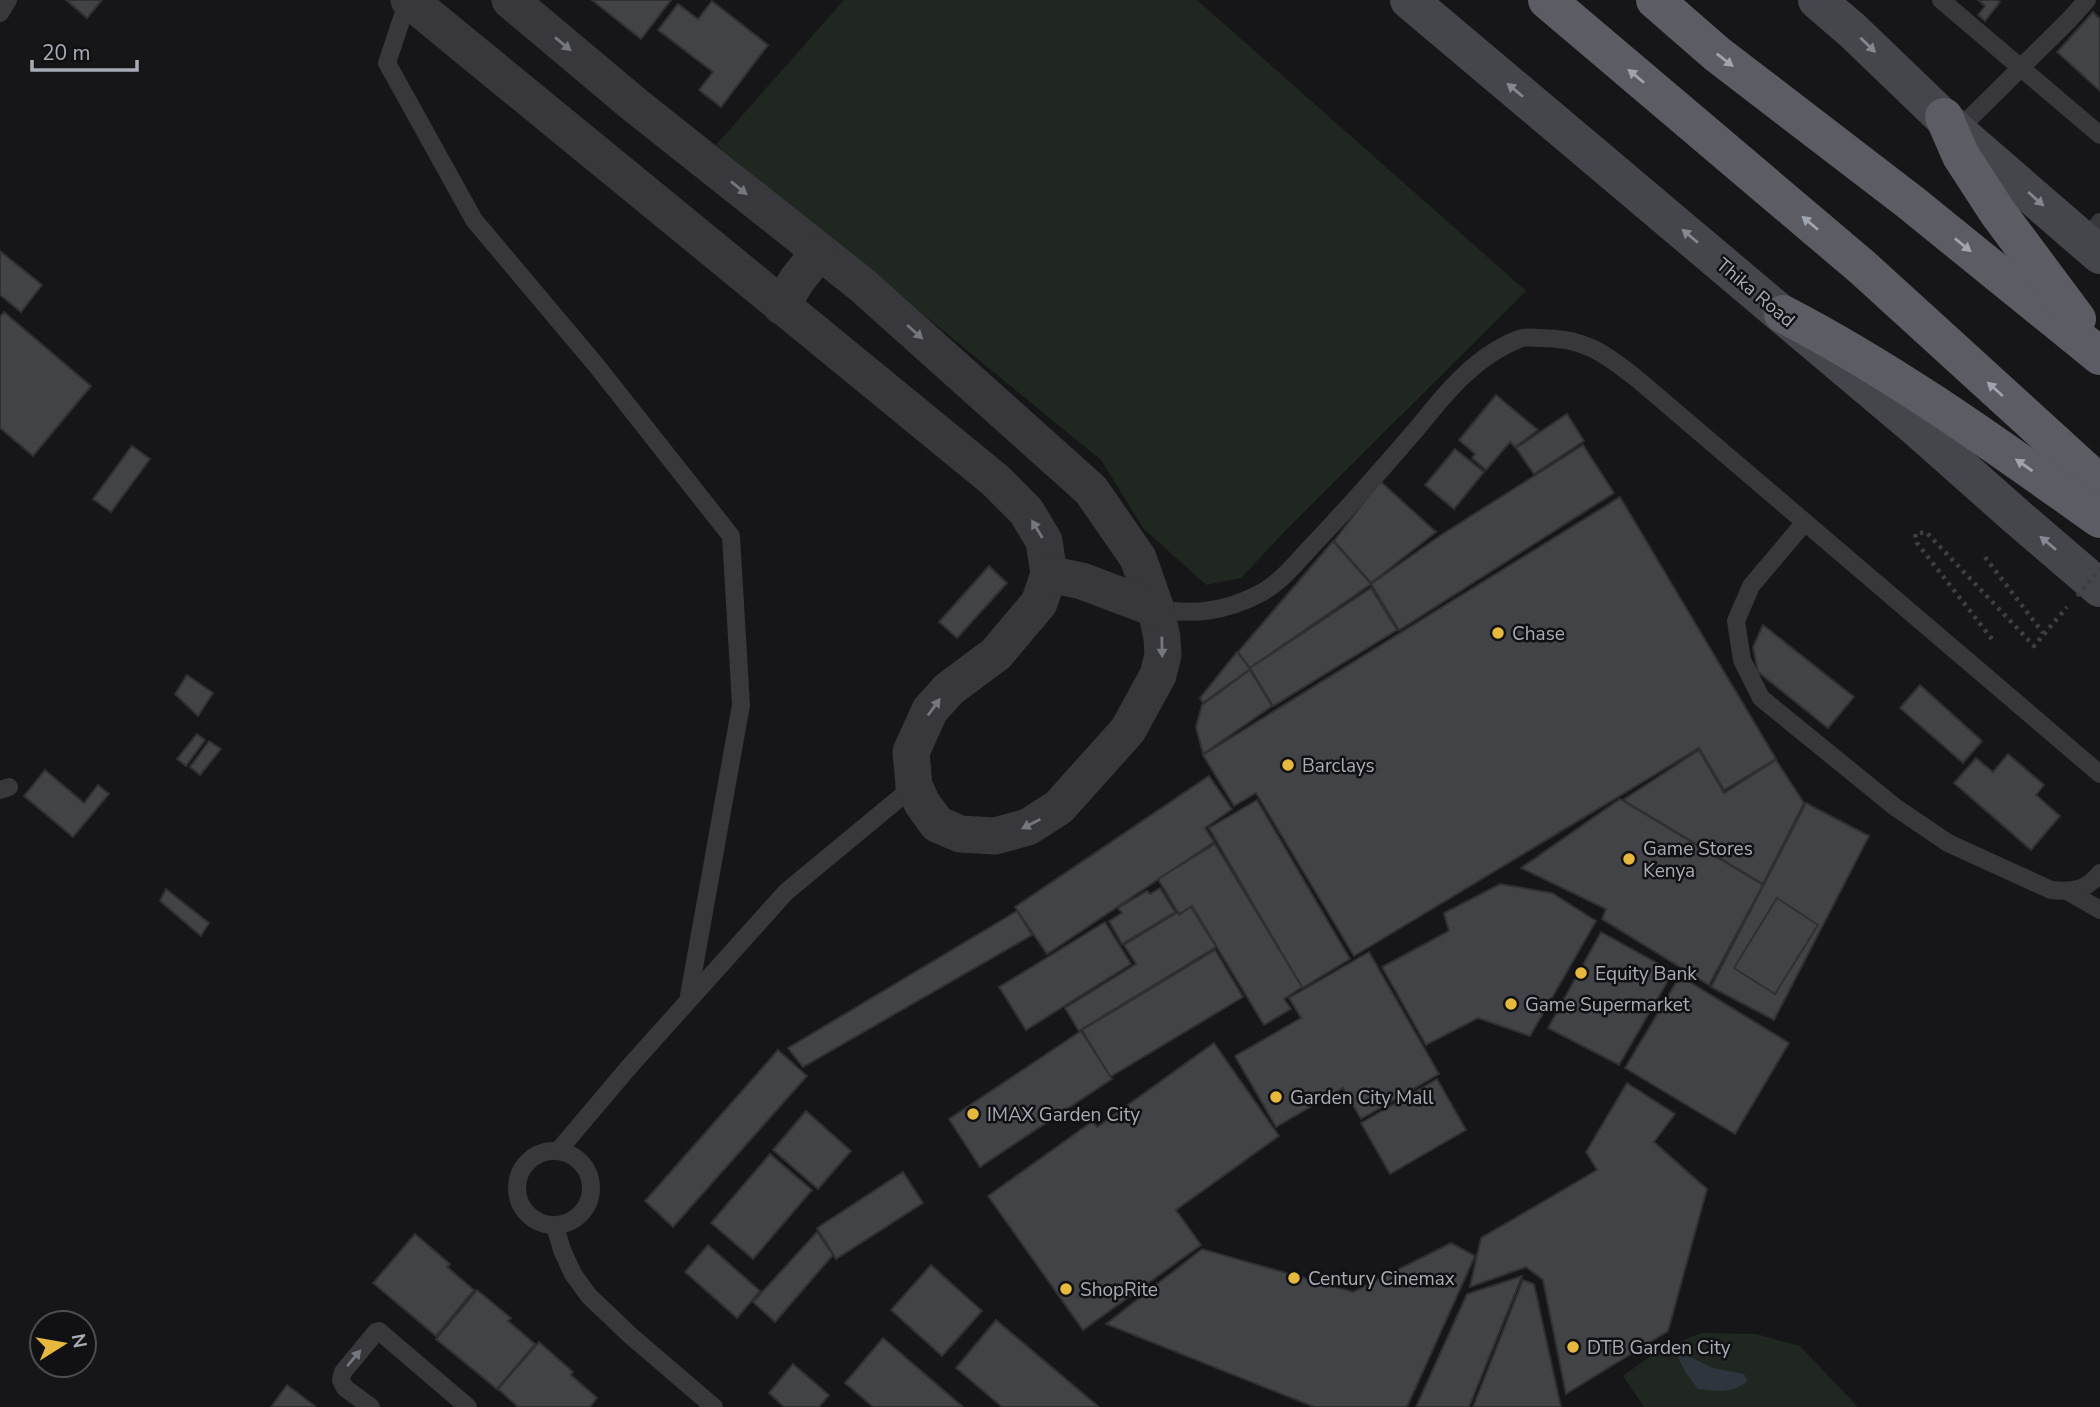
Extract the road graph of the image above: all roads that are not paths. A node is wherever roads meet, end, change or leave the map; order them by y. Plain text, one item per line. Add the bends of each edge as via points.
1 (409, 0) edge
2 (510, 0) edge
3 (1409, 0) edge
4 (1547, 0) edge
5 (1655, 0) edge
6 (1817, 0) edge
7 (1941, 0) edge
8 (2087, 0) edge
9 (2021, 67) junction
10 (1950, 124) junction
11 (2100, 135) edge
12 (2095, 240) edge
13 (819, 252) junction
14 (781, 306) junction
15 (1783, 314) junction
16 (2100, 347) edge
17 (2100, 356) edge
18 (2100, 484) edge
19 (2100, 519) edge
20 (1805, 522) junction
21 (1049, 575) junction
22 (2100, 588) edge
23 (1156, 609) junction
24 (2100, 774) edge
25 (914, 786) junction
26 (2100, 873) edge
27 (2069, 892) junction
28 (2100, 910) edge
29 (688, 1002) junction
30 (558, 1151) junction
31 (555, 1226) junction
32 (371, 1407) edge
33 (468, 1407) edge
34 (714, 1407) edge

1 - 14 street
1 - 29 lane via 387,63 474,220 731,536 741,705
2 -> 13 street
15 -> 3 main road, Thika Road
18 -> 4 highway via 1862,267
5 -> 17 highway
6 -> 10 main road
7 - 9 lane
8 - 9 lane
9 - 10 lane
9 - 11 lane
10 -> 12 main road
10 - 16 highway via 1961,156 1998,214
13 - 14 street
13 -> 23 street via 1091,490 1138,558
21 -> 14 street via 1044,541 1019,503
19 -> 15 highway via 1954,415
22 -> 15 main road, Thika Road
20 - 23 lane via 1612,359 1587,344 1521,338 1455,382 1329,528 1261,594 1202,613
20 - 24 lane
20 - 27 lane via 1751,586 1736,621 1742,660 1760,698 1895,807 1948,843 2051,890
21 - 23 street via 1082,580
25 -> 21 street via 912,752 930,710 949,689 996,654 1040,603
23 -> 25 street via 1163,655 1158,675 1128,730 1059,807 1028,827 995,836 960,834 937,824
25 - 29 lane via 786,892
26 - 27 lane via 2092,884
27 - 28 lane
29 - 30 lane
30 - 31 lane via 581,1162 592,1184 586,1209 578,1218
30 - 31 lane via 536,1156 526,1164 517,1186 523,1209 532,1219
31 - 34 lane via 573,1274 589,1296
32 -> 33 lane via 341,1380 379,1331

